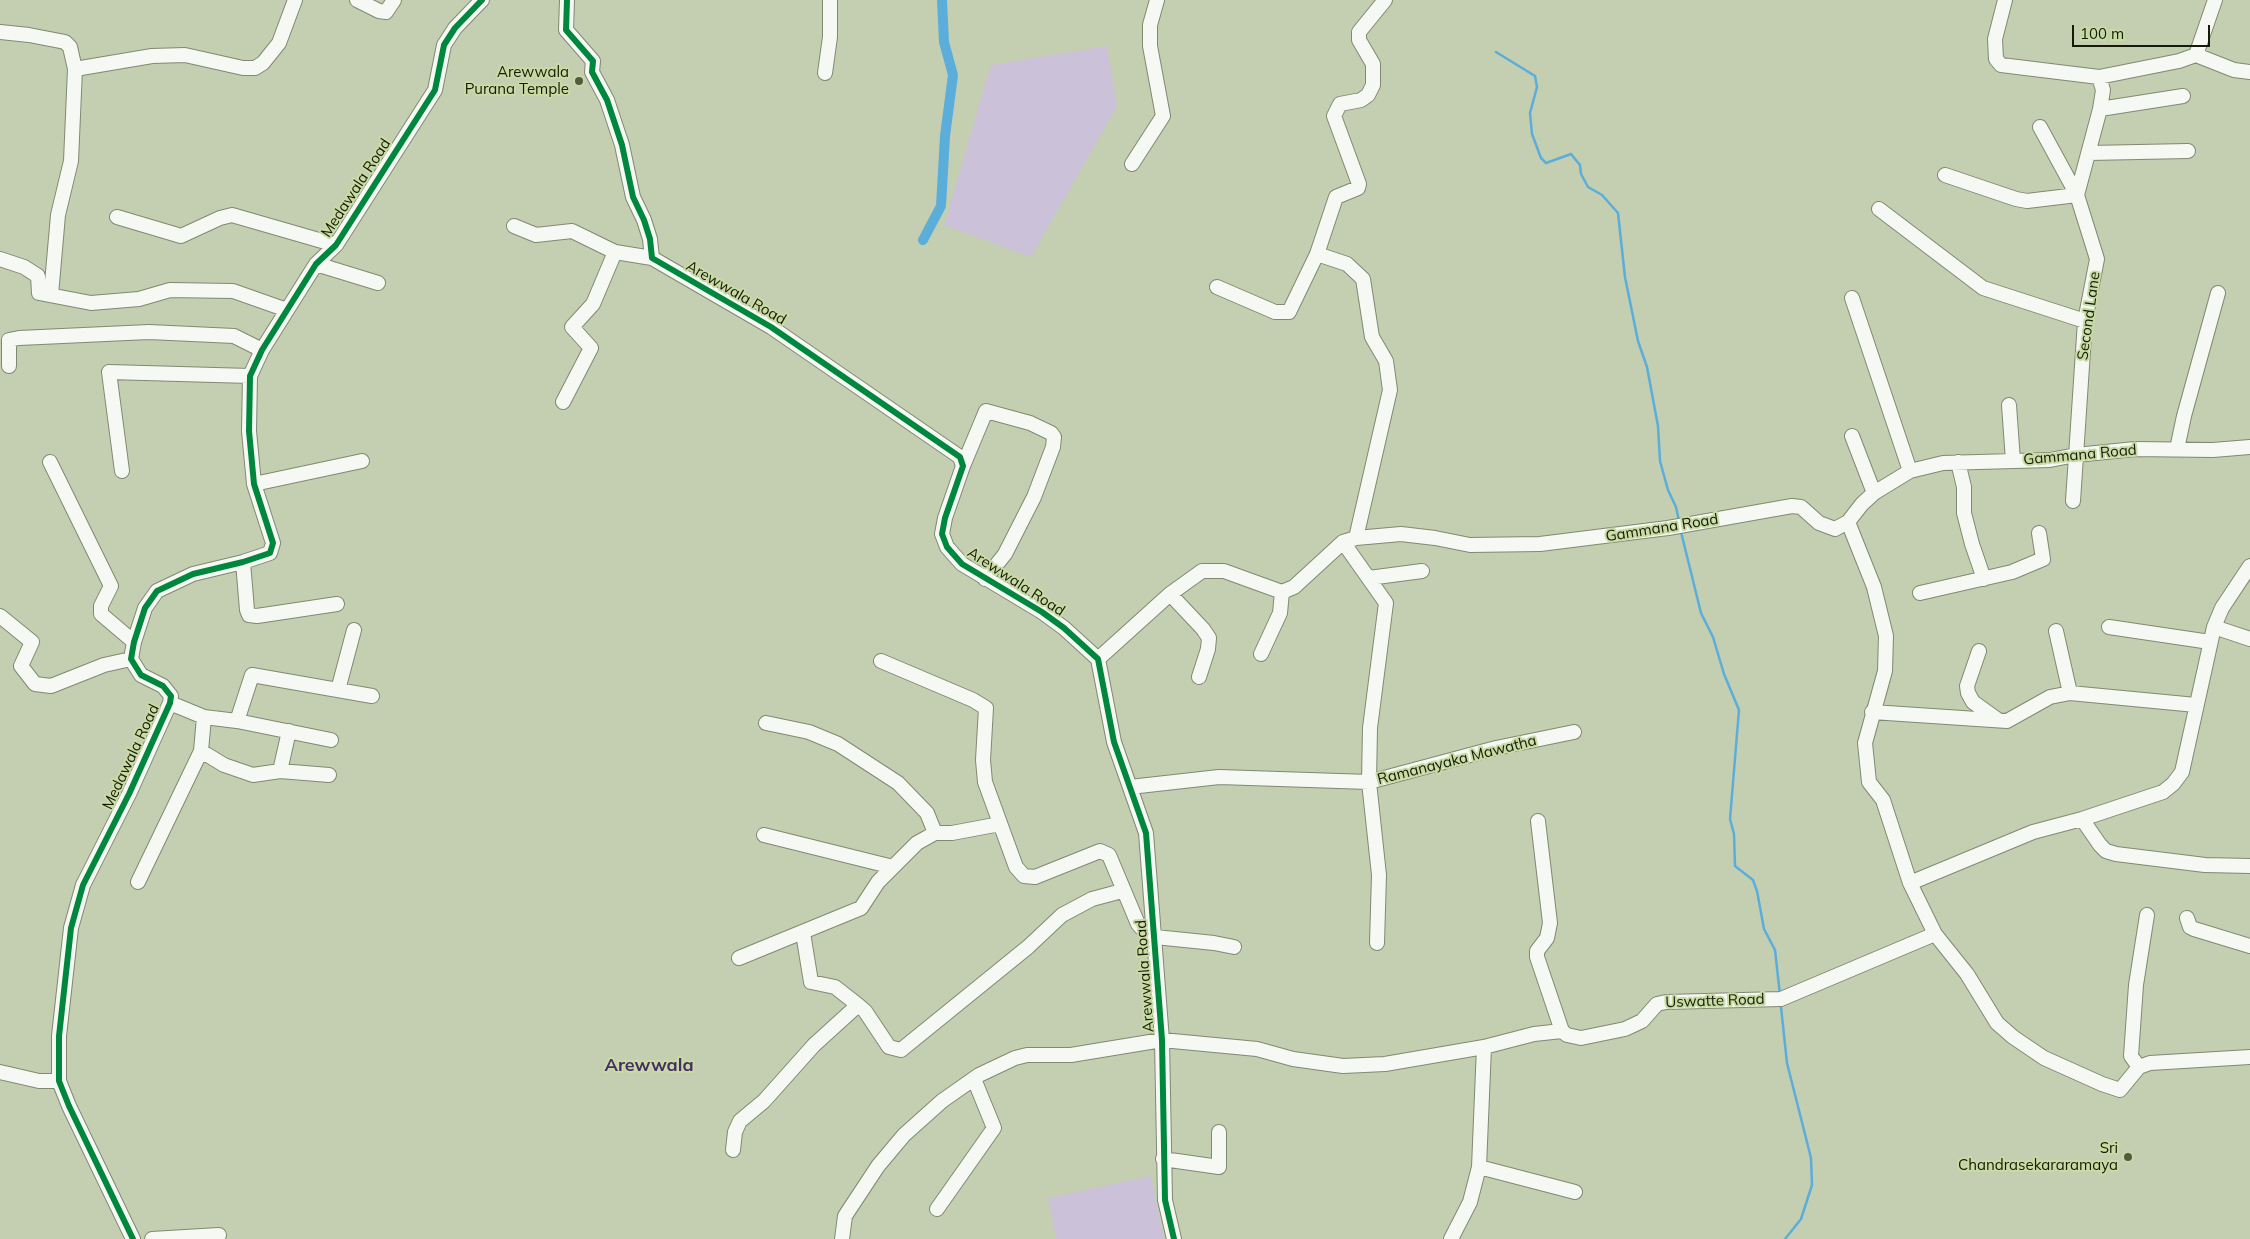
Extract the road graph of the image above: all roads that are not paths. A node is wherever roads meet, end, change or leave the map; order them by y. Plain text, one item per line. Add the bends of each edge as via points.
1 (296, 0) edge
2 (357, 0) edge
3 (394, 0) edge
4 (482, 0) edge
5 (567, 0) edge
6 (830, 0) edge
7 (1157, 0) edge
8 (1385, 0) edge
9 (2005, 0) edge
10 (2215, 0) edge
11 (0, 32) edge
12 (2196, 55) junction
13 (75, 69) junction
14 (2250, 72) edge
15 (826, 73) dead end
16 (2099, 76) junction
17 (2183, 96) dead end
18 (2100, 109) junction
19 (2040, 127) dead end
20 (2188, 151) dead end
21 (2089, 153) junction
22 (1132, 164) dead end
23 (1945, 174) dead end
24 (2077, 195) junction
25 (1879, 208) dead end
26 (117, 218) dead end
27 (514, 226) dead end
28 (336, 245) junction
29 (615, 252) junction
30 (1317, 254) junction
31 (652, 258) junction
32 (0, 259) edge
33 (316, 264) junction
34 (378, 283) dead end
35 (1217, 287) dead end
36 (2218, 293) dead end
37 (51, 295) junction
38 (1852, 298) dead end
39 (287, 310) junction
40 (2085, 321) junction
41 (262, 350) junction
42 (9, 366) dead end
43 (250, 376) junction
44 (563, 402) dead end
45 (2009, 405) dead end
46 (1852, 436) dead end
47 (2250, 447) edge
48 (2177, 449) junction
49 (2076, 455) junction
50 (362, 461) dead end
51 (2013, 461) junction
52 (50, 462) dead end
53 (1958, 462) junction
54 (964, 466) junction
55 (122, 471) dead end
56 (1910, 471) junction
57 (254, 484) junction
58 (1874, 493) junction
59 (2073, 501) dead end
60 (1848, 522) junction
61 (2039, 533) dead end
62 (1356, 538) junction
63 (1342, 542) junction
64 (244, 562) junction
65 (2250, 566) edge
66 (1422, 571) dead end
67 (1369, 578) junction
68 (1984, 578) junction
69 (985, 579) junction
70 (1282, 592) junction
71 (1170, 594) junction
72 (1920, 594) dead end
73 (337, 604) dead end
74 (0, 616) edge
75 (2109, 626) dead end
76 (2214, 627) junction
77 (354, 630) dead end
78 (2056, 631) dead end
79 (2250, 639) edge
80 (134, 642) junction
81 (2210, 642) junction
82 (1978, 651) dead end
83 (1262, 654) dead end
84 (131, 659) junction
85 (1098, 659) junction
86 (881, 661) dead end
87 (1199, 677) dead end
88 (338, 690) junction
89 (2070, 693) junction
90 (372, 696) dead end
91 (170, 703) junction
92 (2196, 705) junction
93 (1872, 712) junction
94 (204, 717) junction
95 (1998, 720) junction
96 (236, 721) junction
97 (766, 724) dead end
98 (288, 731) junction
99 (1574, 732) dead end
100 (331, 740) dead end
101 (201, 751) junction
102 (280, 771) junction
103 (329, 775) dead end
104 (1369, 782) junction
105 (1130, 787) junction
106 (2082, 819) junction
107 (1538, 821) dead end
108 (1000, 824) junction
109 (936, 833) junction
110 (764, 835) dead end
111 (2250, 866) edge
112 (893, 867) junction
113 (138, 882) dead end
114 (1910, 884) junction
115 (1122, 891) junction
116 (2147, 915) dead end
117 (2187, 918) dead end
118 (803, 933) junction
119 (1935, 934) junction
120 (1155, 937) junction
121 (1377, 943) dead end
122 (2250, 946) edge
123 (1234, 947) dead end
124 (740, 958) dead end
125 (858, 1005) junction
126 (1562, 1031) junction
127 (1162, 1040) junction
128 (1484, 1047) junction
129 (2250, 1057) edge
130 (2139, 1067) junction
131 (0, 1072) edge
132 (974, 1079) junction
133 (59, 1081) junction
134 (1219, 1132) dead end
135 (733, 1150) dead end
136 (1163, 1159) junction
137 (1479, 1167) junction
138 (1575, 1192) dead end
139 (937, 1209) dead end
140 (219, 1235) dead end
141 (134, 1239) edge
142 (152, 1239) edge
143 (842, 1239) edge
144 (1174, 1239) edge
145 (1451, 1239) edge

1 - 13 street via 279,43 255,68 177,55
2 - 3 street via 386,12
4 - 28 street, Medawala Road via 455,28 444,45 435,90
5 - 31 street via 566,30 593,61 594,80 607,100 622,144 632,196 644,220
6 - 15 street
7 - 22 street via 1150,25 1150,46 1163,116
8 - 30 street via 1359,32 1358,40 1373,64 1373,86 1368,96 1361,100 1340,104 1334,116 1360,184 1358,188 1336,197
9 - 16 street via 1995,39 1996,59 2001,65
10 - 12 street
11 - 13 street via 65,42 70,47
12 - 14 street via 2234,70
12 - 16 street
13 - 37 street via 71,161 58,215
16 - 18 street via 2102,90
17 - 18 street
18 - 21 street
19 - 24 street, Second Lane
20 - 21 street
21 - 24 street
23 - 24 street via 2027,201
24 - 40 street, Second Lane via 2096,259
25 - 40 street via 1983,288
26 - 28 street via 181,236 220,218 232,216
27 - 29 street via 536,235 572,231
28 - 33 street, Medawala Road
29 - 31 street
29 - 44 street via 593,304 572,327 591,348
30 - 35 street via 1289,312 1275,312
30 - 62 street via 1347,264 1363,279 1372,337 1386,361 1390,390
31 - 54 street, Arewwala Road via 772,327 960,457
32 - 37 street via 38,276 39,292
33 - 34 street
33 - 39 street, Medawala Road
36 - 48 street
37 - 39 street via 91,304 140,299 170,290 233,290
38 - 56 street
39 - 41 street, Medawala Road
40 - 49 street, Second Lane
41 - 42 street via 234,336 149,332 19,338 9,340
41 - 43 street, Medawala Road
43 - 55 street via 109,372
43 - 57 street, Medawala Road via 249,431
45 - 51 street
46 - 58 street
47 - 48 street, Gammana Road
48 - 49 street, Gammana Road
49 - 51 street, Gammana Road via 2050,460
49 - 59 street, Second Lane
50 - 57 street
51 - 53 street, Gammana Road
52 - 80 street via 111,586 100,614
53 - 56 street, Gammana Road
53 - 68 street via 1964,487 1964,513
54 - 69 street, Arewwala Road via 944,518 942,534 956,558
54 - 69 street via 986,411 1030,423 1051,432 1054,437 1034,497 1005,554
56 - 58 street, Gammana Road
57 - 64 street, Medawala Road via 273,543 270,553
58 - 60 street, Gammana Road
60 - 62 street, Gammana Road via 1835,529 1792,506 1680,526 1540,544 1470,545 1401,534
60 - 93 street via 1874,587 1886,636 1885,671
61 - 68 street via 2043,559 2012,572
62 - 63 street, Gammana Road
63 - 67 street
63 - 70 street, Gammana Road via 1294,587
64 - 73 street via 249,615
64 - 80 street, Medawala Road via 193,574 157,591 145,608
65 - 76 street via 2222,608
66 - 67 street
67 - 104 street via 1386,603 1370,728
68 - 72 street
69 - 85 street, Arewwala Road via 1042,612
70 - 71 street via 1224,571 1202,571
70 - 83 street via 1280,613
71 - 85 street
71 - 87 street via 1209,638
74 - 84 street via 32,642 21,666 35,684 51,686 104,665
75 - 81 street
76 - 79 street
76 - 81 street
77 - 88 street
78 - 89 street
80 - 84 street, Medawala Road
81 - 92 street
82 - 95 street via 1967,686 1968,693 1977,705
84 - 91 street, Medawala Road via 142,675 163,686 171,696
85 - 105 street, Arewwala Road via 1114,742
86 - 108 street via 986,708 985,782
88 - 90 street
88 - 96 street via 252,675
89 - 92 street
89 - 95 street via 2050,697 2007,721
91 - 94 street
91 - 133 street, Medawala Road via 83,885 71,928 59,1036
92 - 106 street via 2182,772 2173,784 2163,792
93 - 95 street
93 - 114 street via 1865,743 1869,782 1883,800
94 - 96 street
94 - 101 street
96 - 98 street
97 - 109 street via 809,732 838,744 898,783 927,813
98 - 100 street
98 - 102 street
99 - 104 street, Ramanayaka Mawatha via 1496,748
101 - 102 street via 253,775
101 - 113 street
102 - 103 street
104 - 105 street, Ramanayaka Mawatha via 1219,777
104 - 121 street via 1379,875
105 - 120 street, Arewwala Road via 1146,833
106 - 111 street via 2100,845 2116,854 2206,865
106 - 114 street via 2033,832
107 - 126 street via 1550,923 1547,938 1537,957
108 - 109 street
108 - 115 street via 1016,867 1024,876 1035,877 1100,851 1108,855
109 - 112 street via 917,843
110 - 112 street
112 - 118 street via 878,882 861,908
114 - 119 street
115 - 120 street via 1138,924
115 - 125 street via 1092,899 1062,914 1028,947 901,1050 889,1047 866,1011
116 - 130 street via 2136,986 2131,1056
117 - 122 street via 2194,929
118 - 124 street
118 - 125 street via 811,982 835,987
119 - 126 street, Uswatte Road via 1781,999 1666,1002 1657,1004 1642,1020 1625,1029 1581,1038
119 - 130 street via 1967,974 1997,1023 2044,1058 2120,1090
120 - 123 street
120 - 127 street, Arewwala Road
125 - 135 street via 740,1121
126 - 128 street, Uswatte Road via 1534,1034
127 - 128 street, Uswatte Road via 1257,1050 1343,1066 1385,1064
127 - 132 street, Uswatte Road via 1071,1055 1027,1055
127 - 136 street, Arewwala Road
128 - 137 street
129 - 130 street via 2150,1063
131 - 133 street via 39,1081
132 - 139 street via 994,1128
132 - 143 street, Uswatte Road via 942,1101 904,1135 878,1166 845,1216
133 - 141 street
134 - 136 street via 1219,1167
136 - 144 street, Arewwala Road via 1165,1200
137 - 138 street
137 - 145 street via 1470,1202
140 - 142 street

